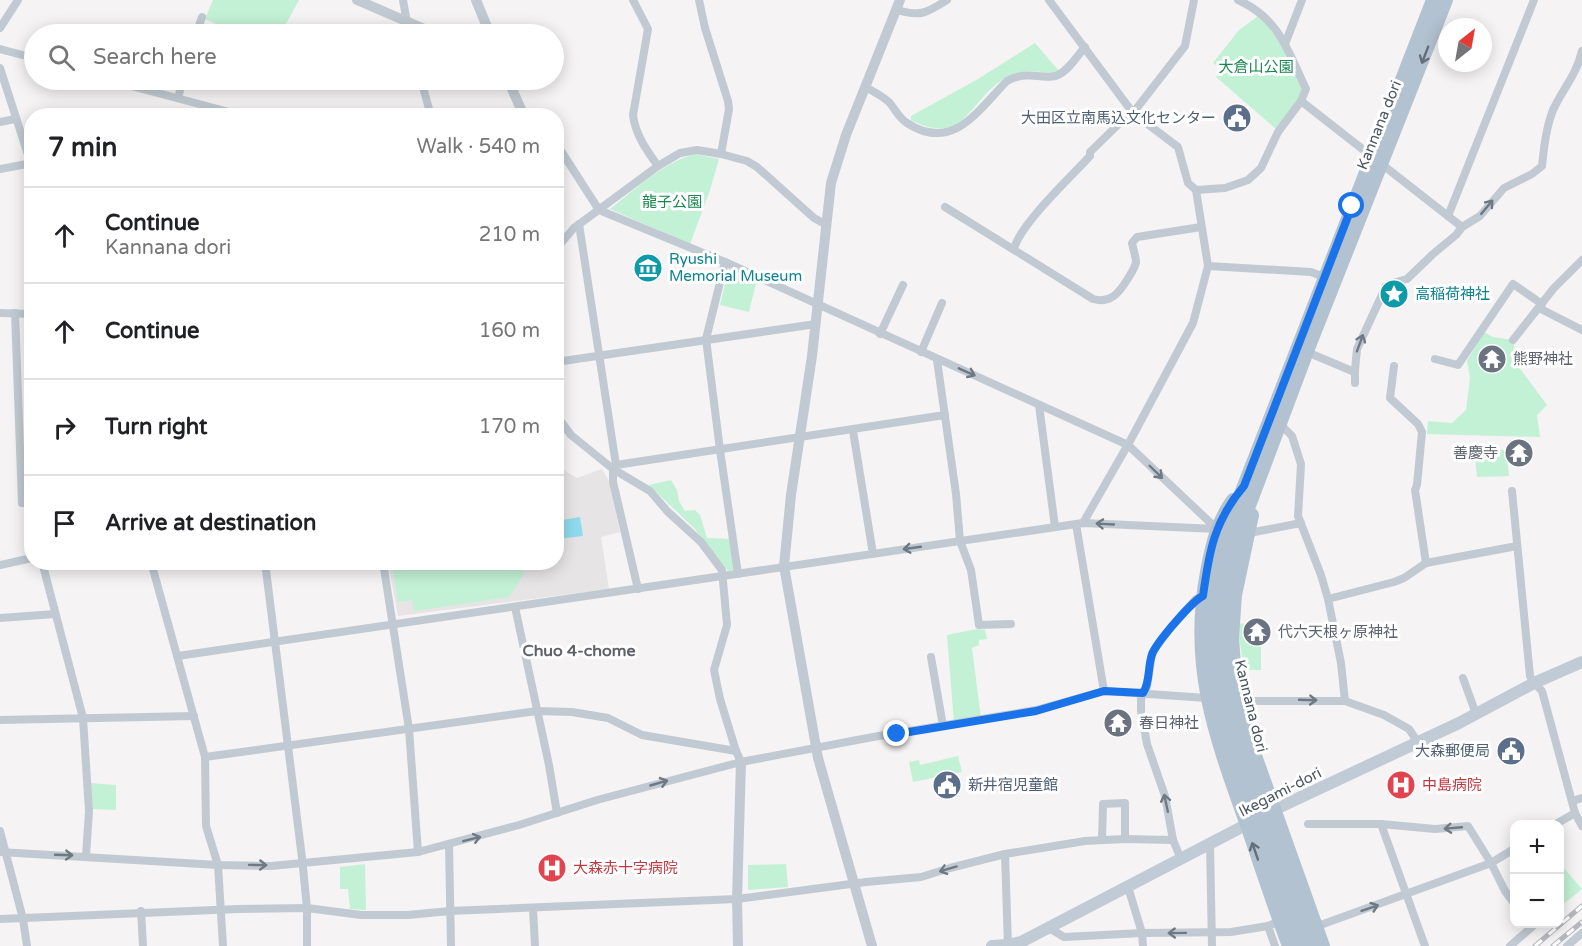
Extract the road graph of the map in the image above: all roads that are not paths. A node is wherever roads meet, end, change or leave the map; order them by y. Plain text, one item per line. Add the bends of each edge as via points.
1 (7, 0) edge
2 (357, 0) edge
3 (403, 0) edge
4 (476, 0) edge
5 (633, 0) edge
6 (699, 0) edge
7 (947, 0) edge
8 (1049, 0) edge
9 (1194, 0) edge
10 (1238, 0) edge
11 (1302, 0) edge
12 (1433, 0) edge
13 (1446, 0) edge
14 (1534, 0) edge
15 (17, 2) edge
16 (898, 5) edge
17 (202, 16) dead end
18 (406, 21) junction
19 (199, 24) edge
20 (407, 24) edge
21 (413, 24) edge
22 (486, 24) edge
23 (0, 28) edge
24 (1285, 44) junction
25 (1085, 47) junction
26 (0, 49) edge
27 (1582, 51) edge
28 (24, 55) edge
29 (0, 68) edge
30 (865, 87) junction
31 (147, 90) edge
32 (180, 90) edge
33 (424, 90) edge
34 (512, 90) edge
35 (178, 98) junction
36 (1300, 101) junction
37 (215, 108) edge
38 (429, 108) edge
39 (520, 108) edge
40 (1133, 113) junction
41 (15, 118) junction
42 (0, 122) edge
43 (24, 144) edge
44 (721, 154) junction
45 (564, 155) edge
46 (1377, 159) junction
47 (24, 166) edge
48 (658, 166) junction
49 (0, 169) edge
50 (1196, 190) junction
51 (945, 207) dead end
52 (599, 210) junction
53 (1448, 216) junction
54 (579, 224) junction
55 (825, 224) junction
56 (1202, 227) junction
57 (1462, 227) junction
58 (564, 240) edge
59 (1014, 249) junction
60 (1582, 260) edge
61 (725, 262) junction
62 (1208, 266) junction
63 (1324, 277) junction
64 (903, 285) dead end
65 (942, 303) dead end
66 (818, 305) junction
67 (1540, 306) junction
68 (0, 313) edge
69 (15, 313) junction
70 (24, 314) edge
71 (816, 324) junction
72 (1582, 330) edge
73 (880, 334) junction
74 (706, 339) junction
75 (1513, 340) dead end
76 (921, 352) junction
77 (1307, 352) junction
78 (599, 356) junction
79 (1435, 359) dead end
80 (937, 360) junction
81 (564, 361) edge
82 (1394, 366) dead end
83 (1355, 370) junction
84 (1355, 383) dead end
85 (1039, 405) junction
86 (945, 415) junction
87 (1280, 424) junction
88 (564, 426) edge
89 (853, 431) junction
90 (799, 438) junction
91 (1128, 445) junction
92 (720, 450) junction
93 (614, 467) junction
94 (1249, 489) junction
95 (1512, 491) dead end
96 (24, 503) edge
97 (1079, 523) junction
98 (1301, 523) junction
99 (1055, 527) junction
100 (1217, 529) junction
101 (1249, 533) junction
102 (960, 541) junction
103 (1517, 546) junction
104 (873, 554) junction
105 (24, 560) edge
106 (1425, 563) junction
107 (0, 565) edge
108 (784, 566) junction
109 (44, 570) edge
110 (153, 570) edge
111 (267, 570) edge
112 (384, 570) edge
113 (738, 574) junction
114 (724, 575) junction
115 (638, 589) junction
116 (1203, 596) junction
117 (1328, 598) junction
118 (514, 607) junction
119 (55, 614) junction
120 (0, 618) edge
121 (1011, 624) dead end
122 (393, 625) junction
123 (277, 643) junction
124 (177, 657) junction
125 (931, 657) dead end
126 (1218, 665) junction
127 (1581, 665) edge
128 (1463, 678) dead end
129 (1534, 683) junction
130 (1104, 691) junction
131 (1143, 693) junction
132 (1207, 698) junction
133 (1239, 700) junction
134 (1345, 701) junction
135 (537, 711) junction
136 (1476, 714) junction
137 (194, 716) junction
138 (83, 718) junction
139 (0, 720) edge
140 (942, 726) junction
141 (1246, 726) junction
142 (409, 729) junction
143 (1216, 735) junction
144 (1417, 741) junction
145 (289, 745) junction
146 (816, 749) junction
147 (736, 751) junction
148 (205, 757) junction
149 (741, 762) junction
150 (1260, 770) junction
151 (1232, 781) junction
152 (1582, 798) edge
153 (1572, 801) junction
154 (1275, 810) junction
155 (557, 813) junction
156 (1575, 813) junction
157 (1564, 820) edge
158 (1308, 824) dead end
159 (1381, 824) junction
160 (1247, 826) junction
161 (1582, 826) edge
162 (0, 831) edge
163 (1125, 838) junction
164 (1102, 839) junction
165 (1173, 840) junction
166 (449, 844) junction
167 (1210, 844) junction
168 (3, 852) edge
169 (418, 852) junction
170 (1510, 852) edge
171 (1005, 854) junction
172 (86, 856) junction
173 (1181, 859) junction
174 (303, 863) junction
175 (1491, 863) junction
176 (218, 865) junction
177 (854, 883) junction
178 (1128, 887) junction
179 (1288, 895) junction
180 (1407, 895) junction
181 (1510, 897) edge
182 (737, 899) junction
183 (307, 908) junction
184 (533, 908) junction
185 (220, 910) junction
186 (141, 911) junction
187 (450, 911) junction
188 (0, 919) edge
189 (23, 919) junction
190 (1274, 923) junction
191 (1315, 927) junction
192 (1049, 928) junction
193 (1532, 928) edge
194 (1142, 933) junction
195 (1212, 933) junction
196 (1582, 933) edge
197 (27, 946) edge
198 (143, 946) edge
199 (224, 946) edge
200 (307, 946) edge
201 (451, 946) edge
202 (535, 946) edge
203 (738, 946) edge
204 (872, 946) edge
205 (992, 946) edge
206 (1008, 946) edge
207 (1143, 946) edge
208 (1212, 946) edge
209 (1275, 946) edge
210 (1289, 946) edge
211 (1300, 946) edge
212 (1312, 946) edge
213 (1323, 946) edge
214 (1425, 946) edge
215 (1510, 946) edge
216 (1566, 946) edge

1 - 15 street
2 - 18 street
3 - 18 street
4 - 22 street
5 - 48 street via 648,29 634,125
6 - 44 street via 728,102
7 - 16 street via 913,15
8 - 25 street
9 - 40 street via 1185,46
10 - 24 street via 1264,15
11 - 24 street
12 - 46 main road, Kannana dori
13 -> 46 main road, Kannana dori
14 - 53 street
15 - 23 street
16 - 30 street
17 - 19 street
18 - 20 street
18 - 21 street
24 - 36 street via 1306,89
25 - 30 street via 1056,77 1014,76 956,131 928,133 908,124 889,103
25 - 40 street
26 - 28 street
57 -> 27 street via 1480,216 1504,188 1542,166 1546,129
29 - 41 street
30 - 55 street via 833,173
31 - 35 street
32 - 35 street
33 - 38 street
34 - 39 street
35 - 37 street
36 - 46 street
36 - 50 street via 1278,132 1261,168 1248,180 1225,188
40 - 50 street via 1178,147 1188,183
40 - 59 street via 1090,152 1035,215
41 - 42 street
41 - 43 street
44 - 48 street via 697,150 680,153
44 - 55 street via 758,167
45 - 52 street
46 - 53 street
46 - 63 main road, Kannana dori
46 - 77 main road, Kannana dori
47 - 49 street
48 - 52 street
50 - 56 street
51 - 59 street
52 - 54 street
52 - 61 street
53 - 57 street
54 - 58 street
54 - 78 street
55 - 66 street
56 - 59 street via 1137,237 1132,243 1136,262 1133,270 1118,294 1100,301
56 - 62 street
83 -> 57 street via 1357,349 1386,286 1407,279
60 - 67 street
61 - 66 street
61 - 74 street
62 - 63 street via 1311,272
62 - 91 street via 1193,323
63 - 94 main road, Kannana dori
64 - 73 street
65 - 76 street
66 - 71 street
66 - 73 street
67 - 72 street
67 - 75 street
67 - 79 street via 1513,284 1458,365
68 - 69 street
69 - 70 street
69 - 96 street
71 - 74 street
71 - 90 street
73 - 76 street
74 - 78 street
74 - 92 street
76 - 80 street
77 - 83 street
77 - 87 main road, Kannana dori
78 - 81 street
78 - 93 street
80 -> 85 street
80 - 86 street
82 - 106 street via 1390,398 1422,432 1415,490
83 - 84 street
85 - 91 street
85 - 99 street
86 - 89 street
86 - 102 street
87 - 94 main road, Kannana dori
87 - 98 street via 1292,436 1301,464
88 - 93 street
89 - 90 street
89 - 104 street
90 - 92 street
90 - 108 street
91 - 97 street
91 -> 100 street
92 - 93 street
92 - 113 street
93 - 114 street via 650,491 701,542
93 - 115 street via 619,514
94 - 100 main road via 1225,511
94 - 101 main road
94 - 126 main road, Kannana dori via 1230,563
94 - 126 main road, Kannana dori via 1230,522 1214,591 1212,626
95 - 103 street
97 - 99 street
100 -> 97 street
97 - 130 street
98 - 101 street
98 - 117 street
99 - 102 street
100 - 116 main road
101 - 133 main road via 1238,574 1233,616 1233,659
102 -> 104 street
102 - 121 street via 970,570 979,625
103 - 106 street
103 - 129 street via 1530,676
104 - 108 street
105 - 107 street
106 - 117 street via 1394,582
108 - 113 street
108 - 146 street
109 - 119 street
110 - 124 street
111 - 123 street
112 - 122 street
113 - 114 street
114 - 115 street
114 - 147 street via 727,625 714,670
115 - 118 street
116 - 131 street via 1196,599 1152,653 1148,687
116 - 132 main road
117 - 134 street
118 - 122 street
118 - 135 street
119 - 120 street
119 - 138 street
122 - 123 street
122 - 142 street
123 - 124 street
123 - 145 street
124 - 137 street
125 - 140 street
126 - 179 main road, Kannana dori, bridge
127 - 129 main road, Ikegami-dori
128 - 136 street
129 - 136 main road, Ikegami-dori
129 - 153 street via 1542,691
130 - 131 street
130 - 140 street via 1036,711
131 - 132 street
165 -> 131 street via 1165,796 1147,744 1141,711
132 - 143 main road
133 -> 134 street
133 - 141 main road
134 - 144 street via 1401,724
135 - 142 street
135 - 147 street via 608,718 642,735
135 - 155 street
136 - 144 main road, Ikegami-dori
137 - 138 street
137 - 148 street
138 - 139 street
138 - 172 street via 89,811
140 - 146 street
141 - 143 street via 1229,724
141 - 150 main road
142 - 145 street
142 - 169 street
143 - 151 main road
144 - 154 main road, Ikegami-dori
145 - 148 street
145 - 174 street
146 - 149 street
146 - 177 street
147 - 149 street
148 - 176 street via 206,826
155 -> 149 street
149 - 182 street
150 - 151 street via 1248,782
150 - 154 main road
151 - 160 main road
152 - 153 street
153 - 156 street
154 - 160 main road, Ikegami-dori
154 - 191 main road
166 -> 155 street
156 - 157 street
156 - 161 street
158 - 159 street
175 -> 159 street via 1468,826 1435,829
159 - 180 street
160 - 167 main road, Ikegami-dori
190 -> 160 main road
162 - 168 street
163 - 164 street
163 - 164 street via 1125,803 1103,804
163 - 165 street
164 - 171 street
165 - 173 street
166 - 169 street
166 - 187 street
167 - 173 main road, Ikegami-dori
167 - 195 street
168 -> 172 street
168 - 189 street
169 - 174 street
170 - 175 street
171 -> 177 street via 921,877
171 - 206 street
172 - 176 street
173 - 178 main road, Ikegami-dori
176 -> 174 street
174 - 183 street
175 - 180 street
175 - 181 street
176 - 185 street
177 - 182 street
177 - 204 street
178 - 192 main road, Ikegami-dori
178 - 194 street
179 - 211 main road, Kannana dori
179 - 212 main road, Kannana dori
191 -> 180 street
180 - 214 street
182 - 184 street
182 - 203 street
183 - 185 street
183 - 187 street via 361,915
183 - 200 street
184 - 187 street
184 - 202 street
185 - 186 street
185 - 199 street
186 - 189 street
186 - 198 street
187 - 201 street
188 - 189 street
189 - 197 street
190 - 195 street
190 - 209 street
190 - 210 main road
191 - 213 main road
192 - 194 street via 1064,937
192 - 206 main road, Ikegami-dori
193 - 215 street
195 -> 194 street
194 - 207 street
195 - 208 street
196 - 216 street
205 - 206 main road, Ikegami-dori

